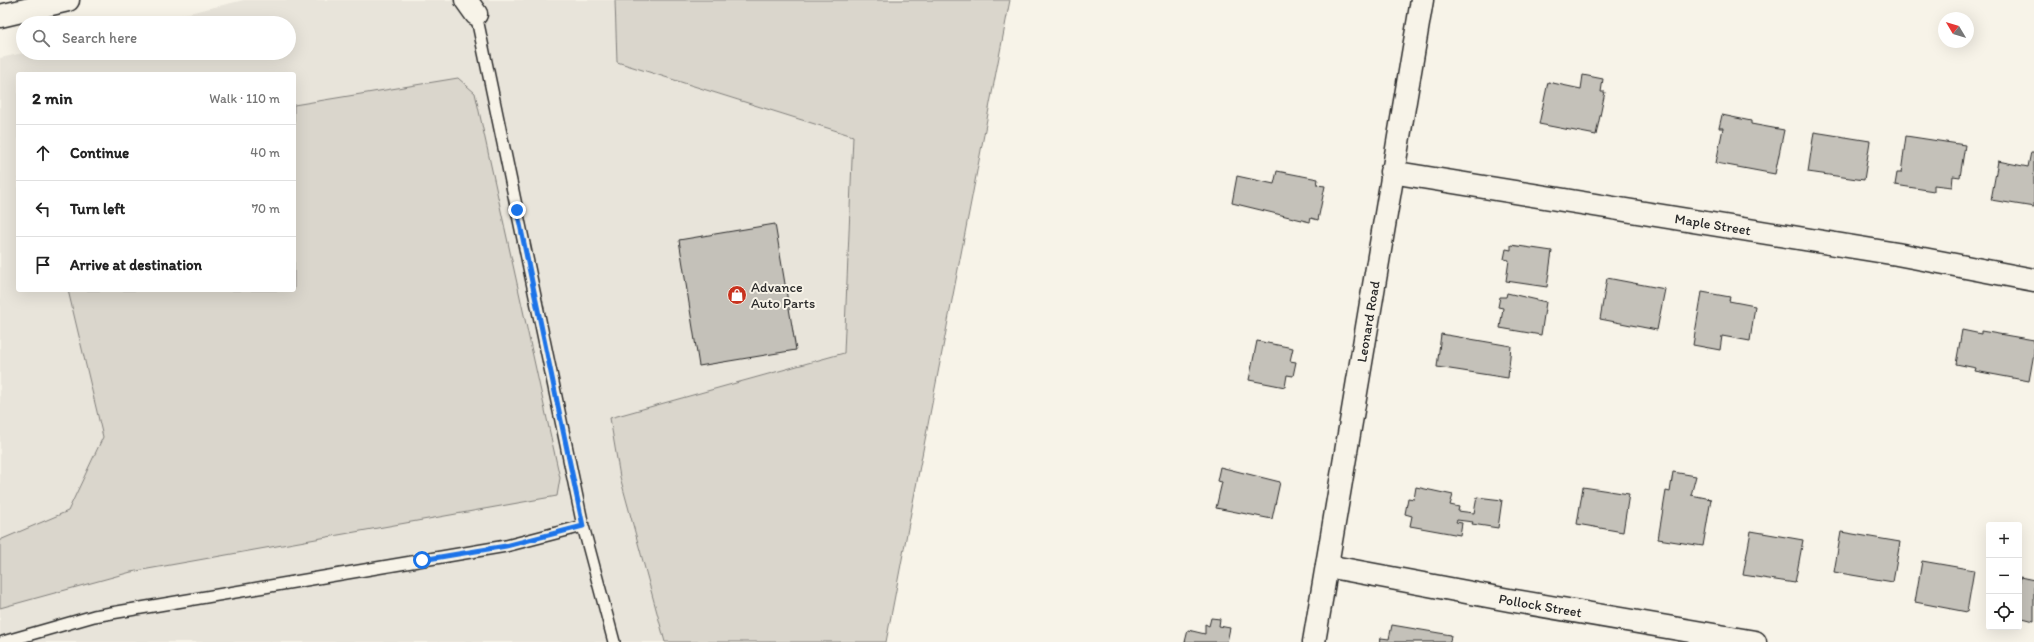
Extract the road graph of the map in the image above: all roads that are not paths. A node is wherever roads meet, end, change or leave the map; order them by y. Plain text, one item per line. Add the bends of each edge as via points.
1 (68, 0) edge
2 (1422, 0) edge
3 (474, 5) edge
4 (0, 16) edge
5 (1391, 172) junction
6 (2034, 280) edge
7 (583, 526) junction
8 (1327, 566) junction
9 (3, 642) edge
10 (614, 642) edge
11 (1314, 642) edge
12 (1756, 642) edge

1 - 4 main road
2 - 5 main road, Leonard Road
3 - 7 lane
5 - 6 main road, Maple Street via 1897,254
5 - 8 main road, Leonard Road
7 - 9 lane via 506,546 94,616
7 - 10 lane
8 - 11 main road, Leonard Road
8 - 12 main road, Pollock Street

